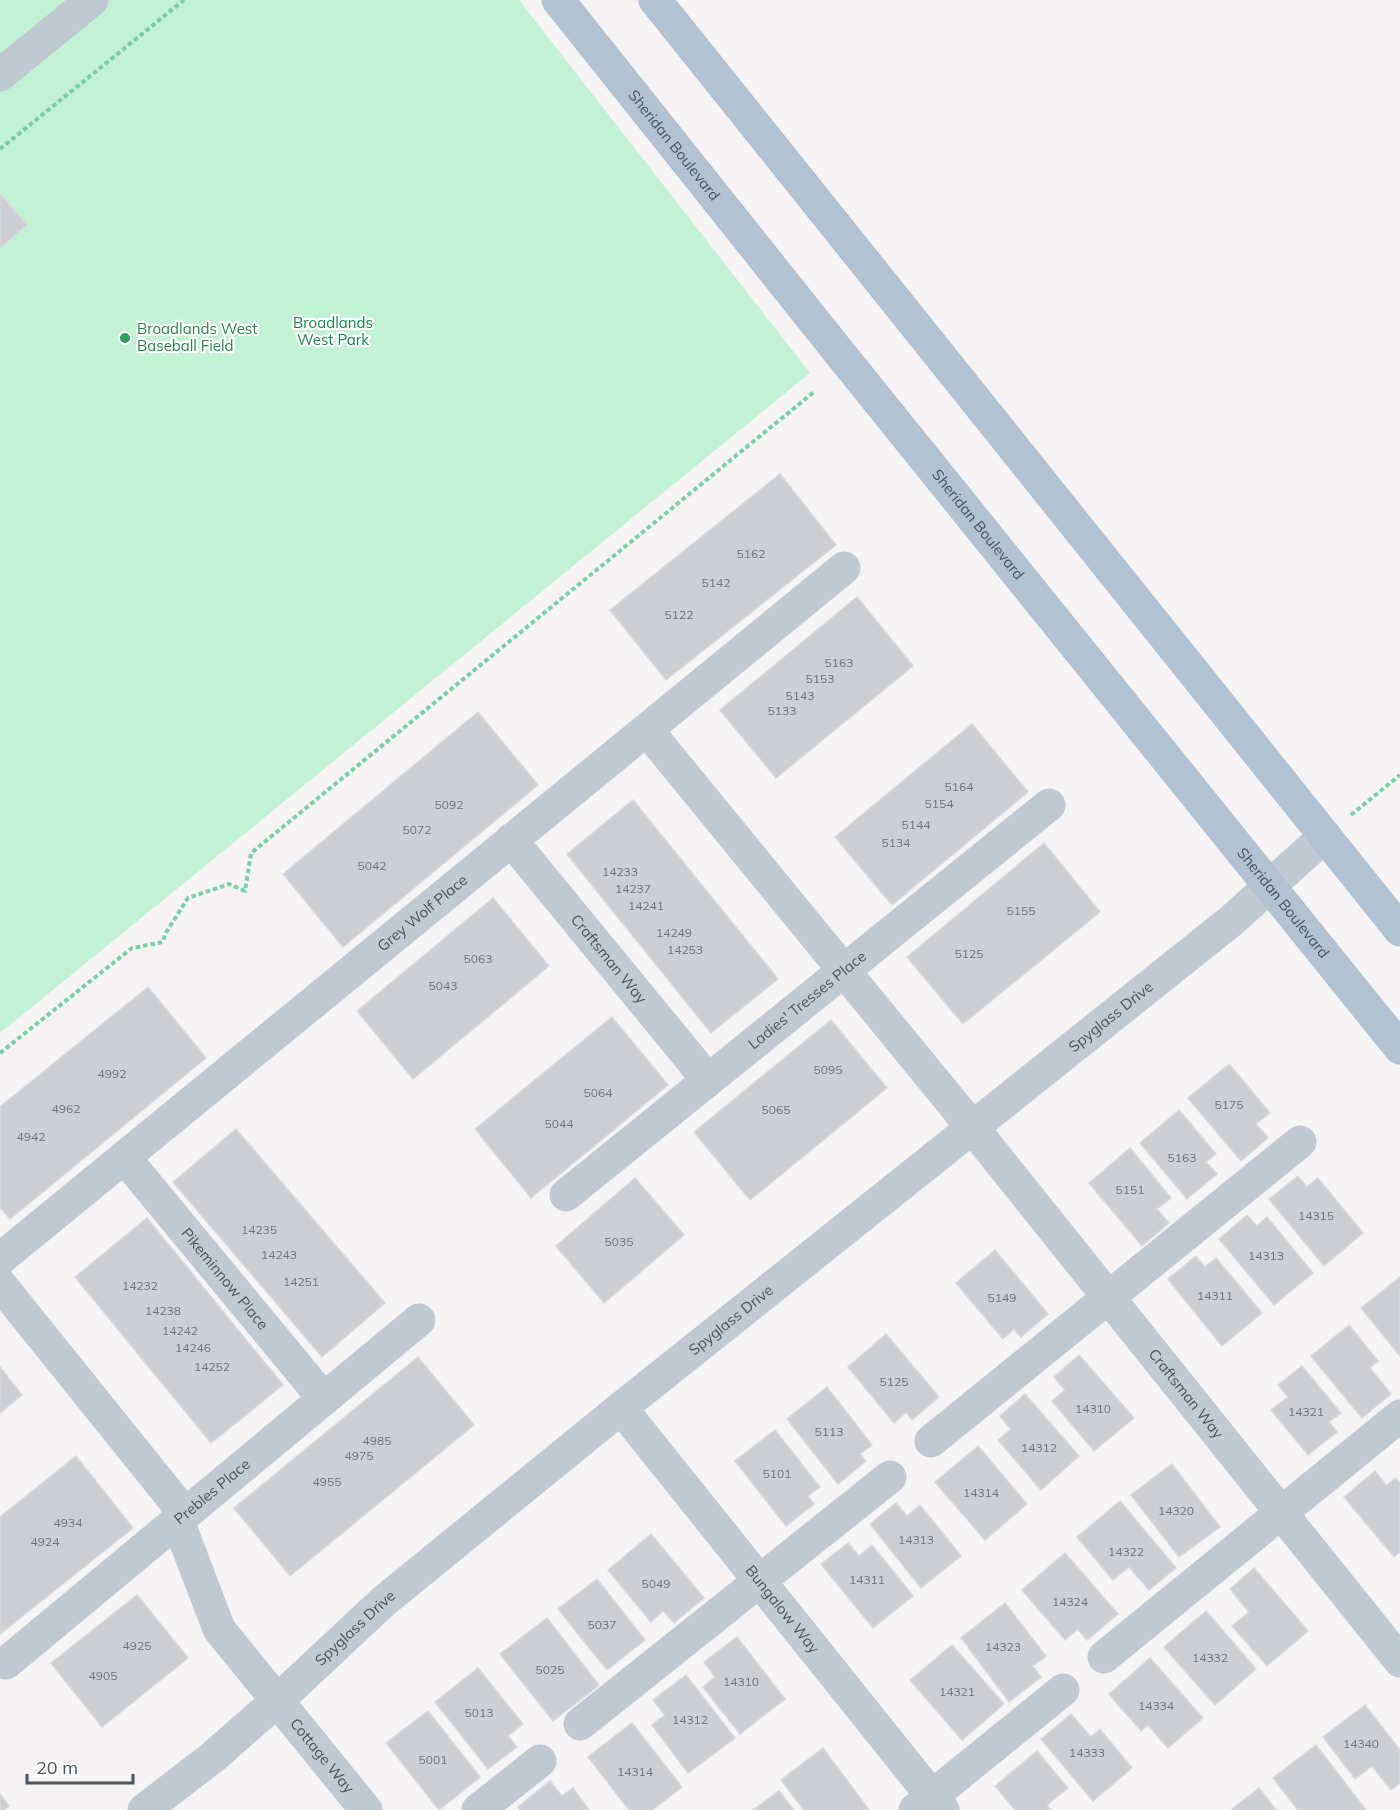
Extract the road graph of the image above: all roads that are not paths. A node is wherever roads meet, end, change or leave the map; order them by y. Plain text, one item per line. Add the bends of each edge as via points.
1 (92, 0) edge
2 (558, 0) edge
3 (655, 0) edge
4 (0, 75) edge
5 (844, 568) dead end
6 (647, 730) junction
7 (1049, 806) dead end
8 (1325, 836) junction
9 (511, 840) junction
10 (1270, 887) junction
11 (1400, 930) edge
12 (844, 971) junction
13 (1400, 1048) edge
14 (708, 1080) junction
15 (972, 1127) junction
16 (1300, 1142) dead end
17 (124, 1157) junction
18 (566, 1195) dead end
19 (0, 1259) edge
20 (0, 1284) edge
21 (1108, 1296) junction
22 (419, 1320) dead end
23 (324, 1399) junction
24 (621, 1408) junction
25 (1400, 1416) edge
26 (931, 1441) dead end
27 (890, 1477) dead end
28 (1281, 1512) junction
29 (179, 1520) junction
30 (760, 1581) junction
31 (1104, 1657) dead end
32 (1400, 1661) edge
33 (6, 1663) dead end
34 (1063, 1690) dead end
35 (278, 1700) junction
36 (580, 1724) dead end
37 (540, 1761) dead end
38 (930, 1805) edge
39 (144, 1810) edge
40 (366, 1810) edge
41 (477, 1810) edge

1 - 4 street
2 - 10 main road, Sheridan Boulevard
3 - 8 main road
5 - 6 street, Grey Wolf Place
6 - 9 street, Grey Wolf Place
6 - 12 street, Craftsman Way
7 - 12 street, Ladies' Tresses Place
8 - 10 street, Spyglass Drive
8 - 11 main road
9 - 14 street, Craftsman Way
9 - 17 street, Grey Wolf Place
10 - 13 main road, Sheridan Boulevard
10 - 15 street, Spyglass Drive
12 - 14 street, Ladies' Tresses Place
12 - 15 street, Craftsman Way
14 - 18 street, Ladies' Tresses Place
15 - 21 street, Craftsman Way
15 - 24 street, Spyglass Drive
16 - 21 street
17 - 19 street, Grey Wolf Place
17 - 23 street, Pikeminnow Place
20 - 29 street, Cottage Way via 177,1504
21 - 26 street
21 - 28 street, Craftsman Way
22 - 23 street, Prebles Place
23 - 29 street, Prebles Place
24 - 30 street, Bungalow Way
24 - 35 street, Spyglass Drive via 384,1601
25 - 28 street
27 - 30 street
28 - 31 street
28 - 32 street, Craftsman Way
29 - 33 street, Prebles Place
29 - 35 street, Cottage Way via 219,1629
30 - 36 street
30 - 38 street, Bungalow Way
34 - 38 street
35 - 39 street, Spyglass Drive
35 - 40 street, Cottage Way
37 - 41 street

